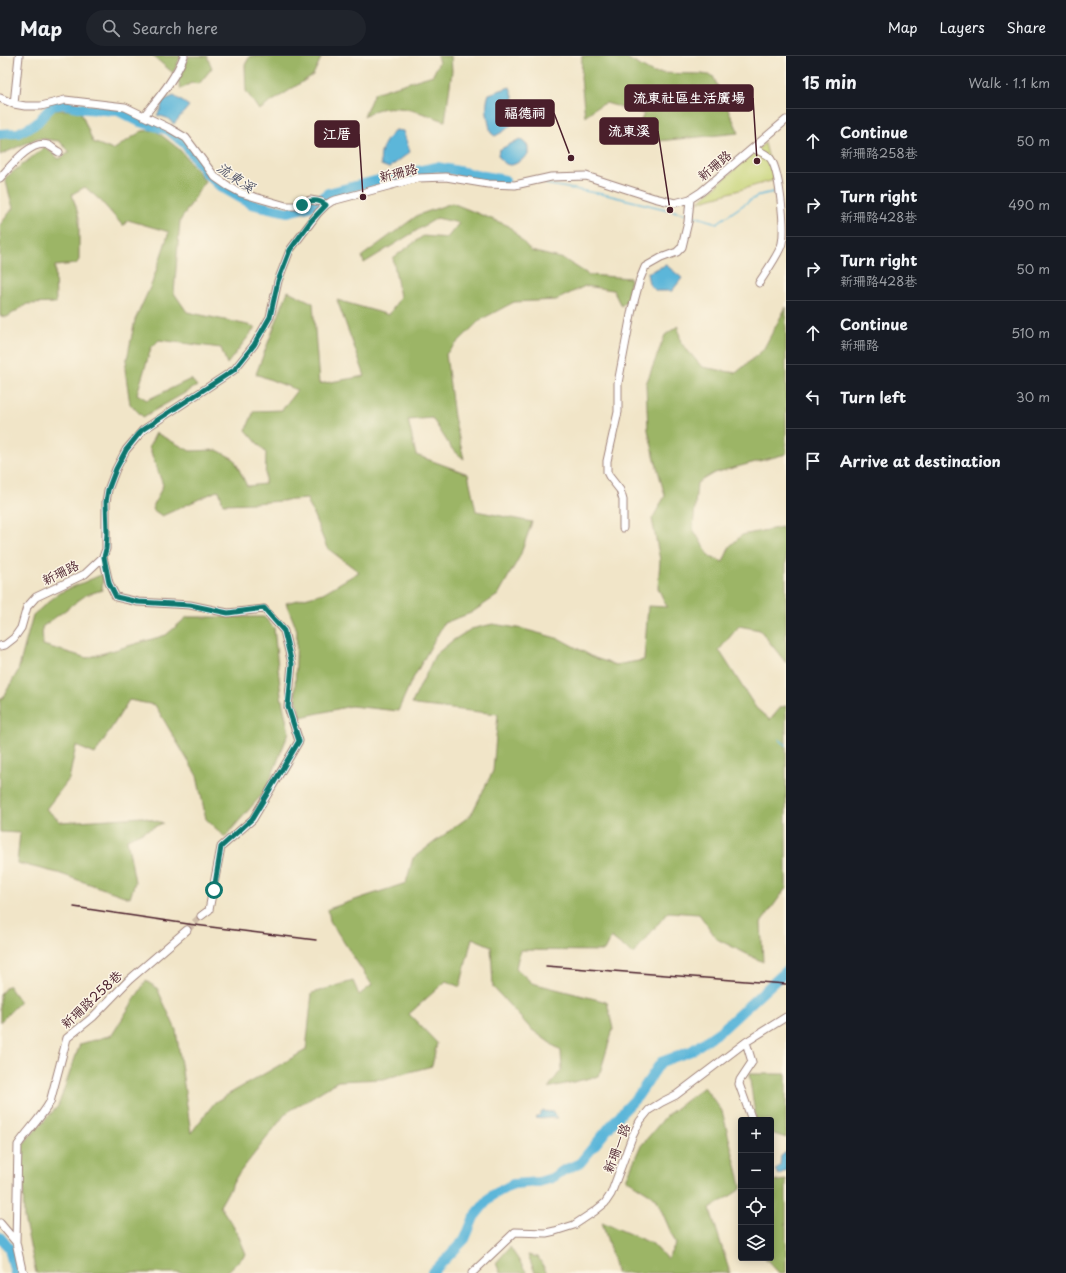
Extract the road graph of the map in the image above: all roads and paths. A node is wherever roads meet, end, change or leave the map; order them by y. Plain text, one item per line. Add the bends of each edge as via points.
1 (19, 56) edge
2 (184, 56) edge
3 (0, 98) edge
4 (14, 104) junction
5 (144, 116) junction
6 (786, 120) edge
7 (753, 148) junction
8 (59, 152) dead end
9 (0, 178) edge
10 (690, 199) junction
11 (321, 202) junction
12 (760, 283) dead end
13 (623, 528) dead end
14 (104, 557) junction
15 (0, 646) edge
16 (201, 916) tunnel mouth
17 (187, 930) tunnel mouth
18 (786, 1017) edge
19 (746, 1042) junction
20 (751, 1117) edge
21 (0, 1223) edge
22 (16, 1242) junction
23 (24, 1273) edge
24 (472, 1273) edge

1 - 4 street
2 - 5 street via 168,86
3 - 4 street
4 - 5 street via 36,106 65,100 125,107
5 - 11 street via 186,138 215,176 241,193 286,206 299,206 310,200
6 - 7 street, 新珊路
7 - 10 street, 新珊路
7 - 12 street via 770,157 782,204 782,244
8 - 9 street via 47,145 33,146
10 - 11 street, 新珊路 via 675,203 586,176 551,177 515,185 488,184 446,177 418,178
10 - 13 street via 682,247 645,268 632,309 618,383 618,412 607,461 608,476 620,490 623,500
11 - 14 street, 新珊路 via 290,250 278,281 270,317 254,345 234,370 142,430 126,450 108,490
14 - 15 street, 新珊路 via 85,574 36,598 27,607 21,628 14,638
14 - 16 street via 109,583 116,597 138,602 190,605 228,613 264,608 284,631 292,664 288,707 299,741 252,819 221,847 209,910
17 - 22 street, 新珊路258巷 via 67,1038 50,1102 18,1145
18 - 19 street, 新珊一路
19 - 20 street via 752,1062 739,1084
19 - 24 street, 新珊一路 via 682,1092 649,1110 632,1137 611,1194 605,1203 574,1225 546,1233 515,1232
21 - 22 street
22 - 23 street

